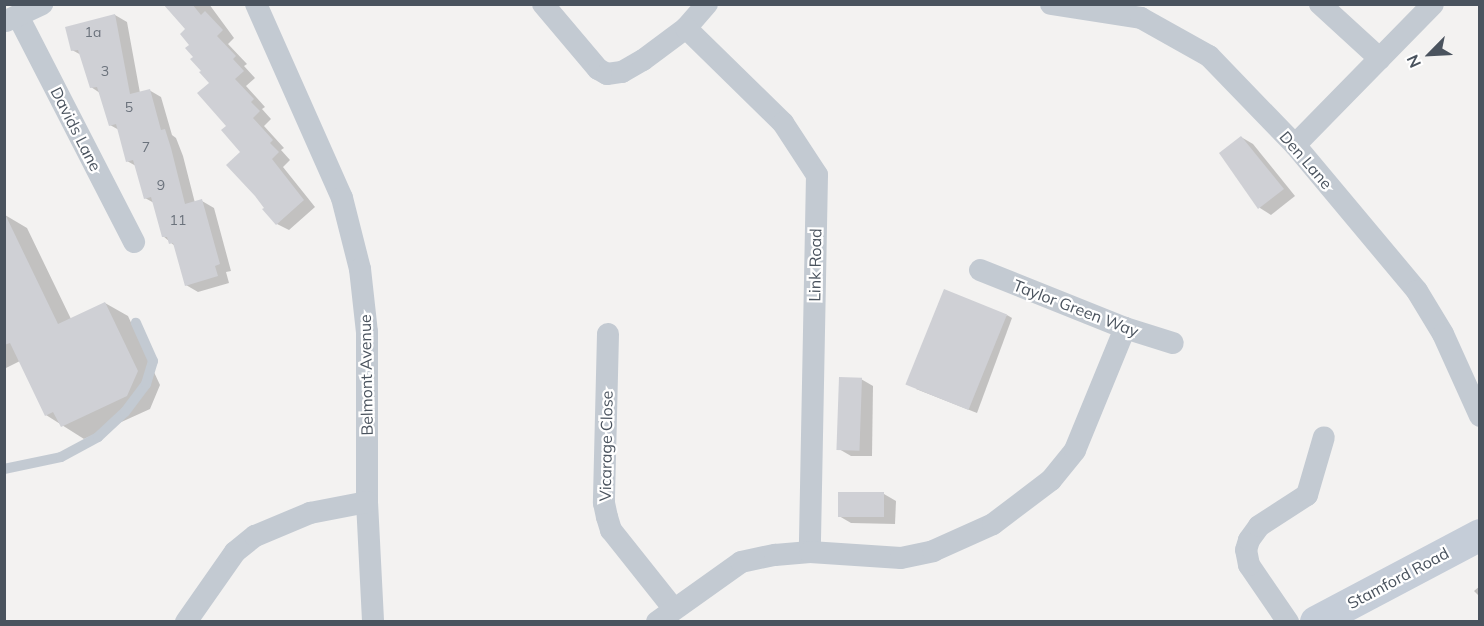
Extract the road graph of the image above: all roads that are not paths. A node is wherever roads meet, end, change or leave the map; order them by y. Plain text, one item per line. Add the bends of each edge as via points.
1 (42, 4) edge
2 (256, 4) edge
3 (543, 4) edge
4 (707, 4) edge
5 (1051, 4) edge
6 (1320, 4) edge
7 (1432, 4) edge
8 (11, 19) edge
9 (686, 28) junction
10 (1380, 59) junction
11 (1295, 146) junction
12 (134, 242) dead end
13 (980, 270) dead end
14 (136, 323) dead end
15 (1125, 328) junction
16 (608, 334) dead end
17 (1173, 343) dead end
18 (1479, 416) edge
19 (1324, 437) dead end
20 (4, 469) edge
21 (367, 502) junction
22 (1479, 535) edge
23 (810, 552) junction
24 (665, 615) edge
25 (1329, 618) edge
26 (186, 621) edge
27 (373, 621) edge
28 (1288, 621) edge

1 - 8 street, Davids Lane
2 - 21 street, Belmont Avenue via 342,198 358,261 367,332
3 - 9 street via 598,69 607,74 622,72
4 - 9 street
5 - 11 street, Den Lane via 1141,18 1209,56
6 - 10 street
7 - 10 street
8 - 12 street, Davids Lane
9 - 23 street, Link Road via 783,123 817,175
10 - 11 street
11 - 18 street, Den Lane via 1417,291 1443,334
13 - 15 street, Taylor Green Way
14 - 20 lane via 153,361 146,384 124,412 98,437 61,457
15 - 17 street, Taylor Green Way
15 - 23 street via 1075,450 1051,480 1020,505 993,524 933,551 901,558
16 - 24 street, Vicarage Close via 604,503 611,530
19 - 28 street via 1307,495 1259,526 1246,550 1249,565
21 - 26 street via 310,513 255,536 235,552
21 - 27 street, Belmont Avenue
22 - 25 street, Stamford Road
23 - 24 street via 741,562

